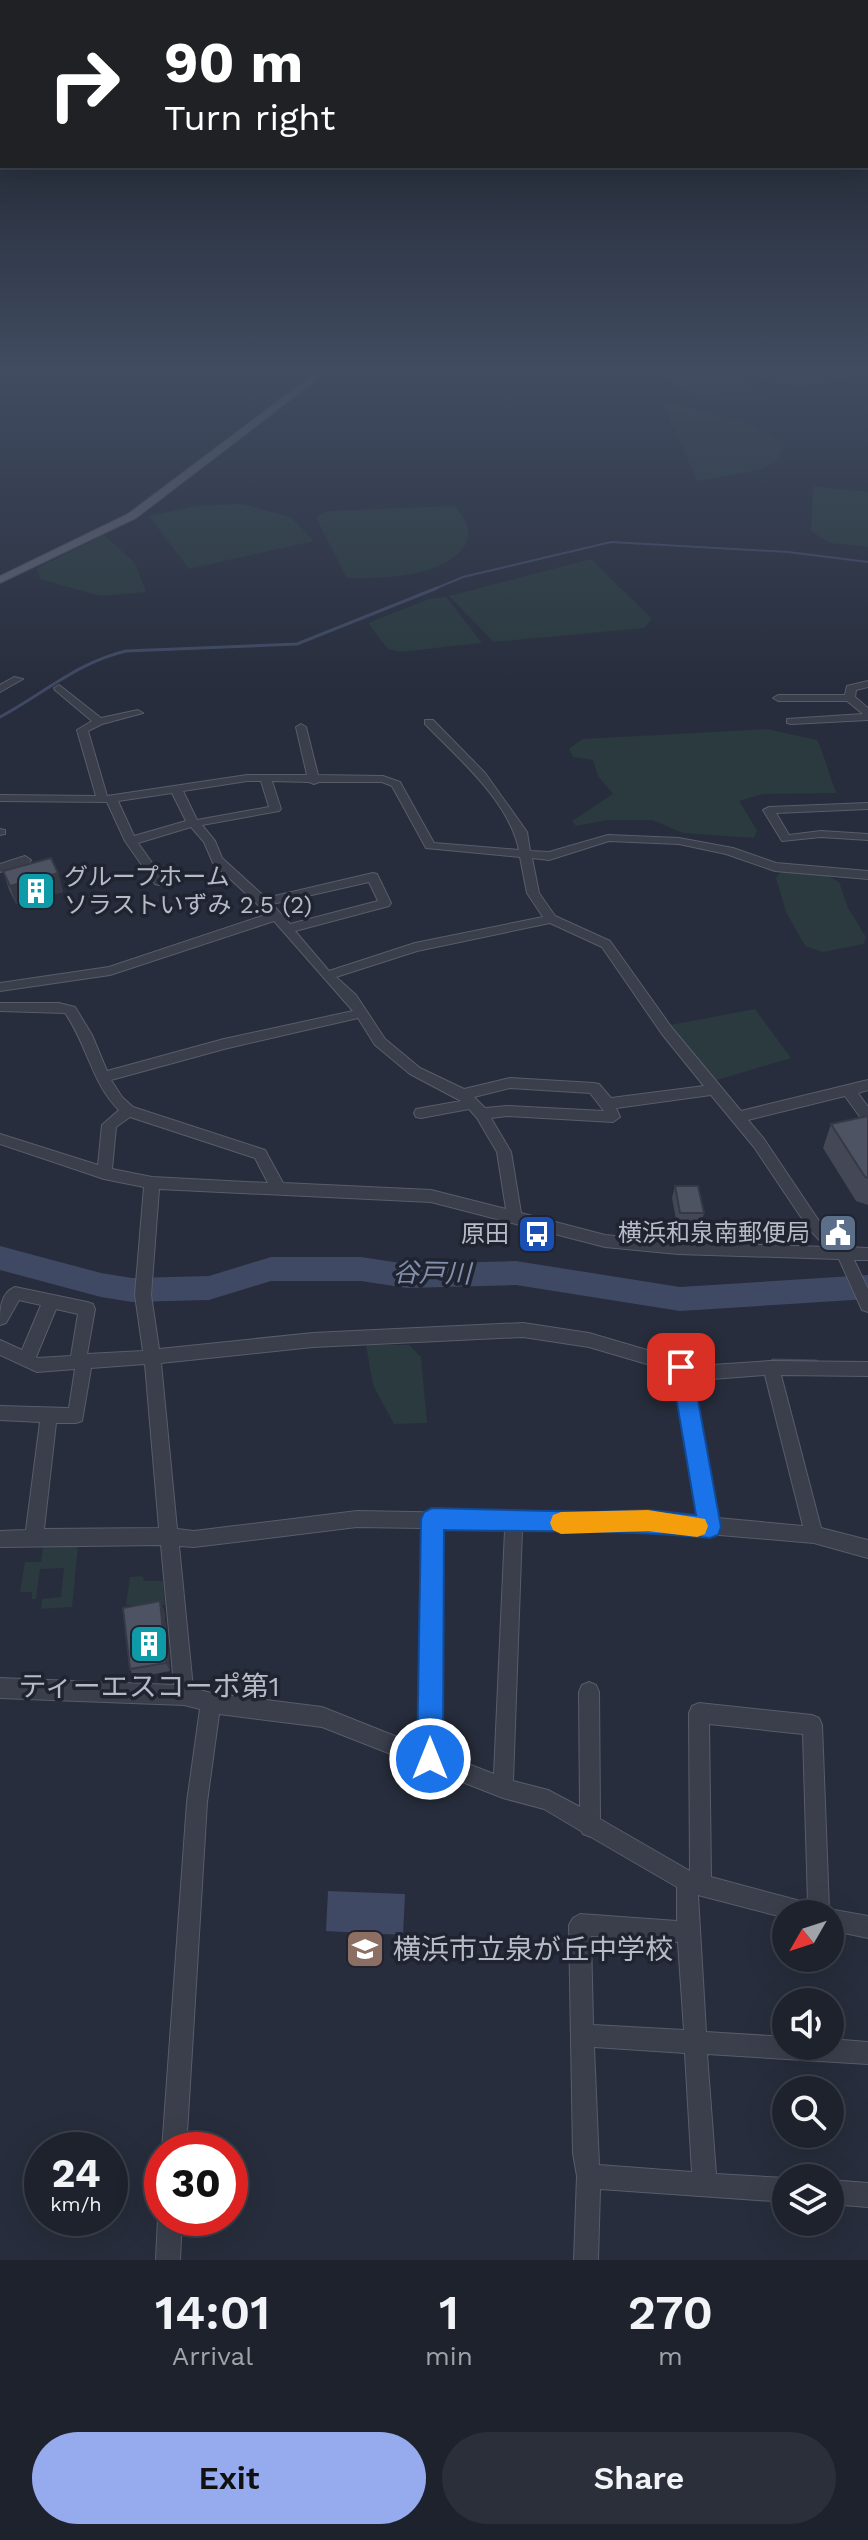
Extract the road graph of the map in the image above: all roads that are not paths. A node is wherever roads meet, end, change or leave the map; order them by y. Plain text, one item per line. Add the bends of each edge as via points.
1 (184, 476) edge
2 (0, 580) edge
3 (18, 679) dead end
4 (868, 684) edge
5 (59, 688) dead end
6 (0, 689) edge
7 (778, 698) dead end
8 (852, 699) junction
9 (868, 700) edge
10 (138, 713) dead end
11 (868, 715) edge
12 (791, 721) dead end
13 (99, 722) junction
14 (429, 722) dead end
15 (301, 727) dead end
16 (266, 779) junction
17 (314, 781) junction
18 (176, 789) junction
19 (0, 798) edge
20 (106, 798) junction
21 (868, 806) edge
22 (194, 823) junction
23 (868, 837) edge
24 (131, 841) junction
25 (525, 853) junction
26 (25, 860) dead end
27 (0, 868) edge
28 (868, 875) edge
29 (159, 881) dead end
30 (264, 902) junction
31 (276, 916) junction
32 (551, 919) junction
33 (287, 929) junction
34 (327, 976) junction
35 (0, 987) edge
36 (0, 1007) edge
37 (362, 1013) junction
38 (103, 1077) junction
39 (868, 1085) edge
40 (715, 1089) junction
41 (849, 1091) junction
42 (472, 1104) junction
43 (608, 1104) junction
44 (128, 1111) junction
45 (421, 1113) dead end
46 (738, 1117) junction
47 (868, 1117) edge
48 (0, 1139) edge
49 (104, 1173) junction
50 (152, 1183) junction
51 (278, 1187) junction
52 (514, 1215) junction
53 (843, 1254) junction
54 (868, 1254) edge
55 (862, 1294) edge
56 (51, 1301) junction
57 (0, 1318) edge
58 (0, 1347) edge
59 (152, 1355) junction
60 (26, 1361) junction
61 (81, 1362) junction
62 (681, 1367) junction
63 (771, 1368) junction
64 (868, 1369) edge
65 (0, 1413) edge
66 (49, 1415) junction
67 (432, 1519) junction
68 (514, 1522) junction
69 (710, 1527) junction
70 (814, 1535) junction
71 (34, 1537) junction
72 (168, 1537) junction
73 (0, 1539) edge
74 (868, 1549) edge
75 (0, 1688) edge
76 (589, 1692) dead end
77 (184, 1695) junction
78 (211, 1703) junction
79 (430, 1759) junction
80 (503, 1788) junction
81 (590, 1827) junction
82 (694, 1884) junction
83 (818, 1900) edge
84 (772, 1904) edge
85 (844, 1922) edge
86 (868, 1927) edge
87 (688, 1932) junction
88 (582, 2035) junction
89 (697, 2042) junction
90 (868, 2053) edge
91 (175, 2132) edge
92 (589, 2176) junction
93 (705, 2185) junction
94 (772, 2189) edge
95 (844, 2193) edge
96 (868, 2195) edge
97 (169, 2236) edge
98 (168, 2260) edge
99 (586, 2260) edge

1 - 2 main road via 132,516
3 - 6 street
4 - 8 street via 851,688
5 - 13 street
7 - 8 street
8 - 9 street
8 - 11 street
10 - 13 street
11 - 12 street
13 - 20 street via 82,730
14 - 25 street via 481,775 521,832
15 - 17 street
16 - 17 street
16 - 18 street
16 - 22 street via 275,809
17 - 25 street via 390,781 430,846
18 - 20 street
18 - 22 street
19 - 20 street
20 - 24 street
21 - 23 street via 769,810 786,839 821,834
22 - 24 street
22 - 30 street via 230,874
24 - 29 street
25 - 28 street via 549,856 620,837 679,841 775,867
25 - 32 street via 533,893
26 - 27 street
30 - 31 street
30 - 33 street via 373,877 385,903
31 - 33 street
31 - 35 street via 110,971
32 - 34 street via 415,947
32 - 40 street via 606,944
33 - 34 street
34 - 37 street
36 - 38 street via 70,1010
37 - 38 street
37 - 42 street via 397,1059
38 - 44 street via 109,1092
39 - 41 street
40 - 43 street
40 - 46 street
41 - 46 street
41 - 47 street
42 - 43 street via 510,1083 594,1088
42 - 43 street via 613,1117
42 - 45 street
42 - 52 street via 504,1152
44 - 49 street via 109,1125
44 - 51 street via 260,1154
46 - 53 street via 814,1225
48 - 49 street
49 - 50 street
50 - 51 street
50 - 59 street via 143,1295
51 - 52 street via 431,1196
52 - 53 street via 605,1241
53 - 54 street
53 - 55 street
56 - 57 street via 15,1293
56 - 60 street
56 - 61 street via 87,1309
58 - 60 street
59 - 61 street
59 - 62 street via 313,1340 523,1330 589,1340
59 - 72 street
60 - 61 street
61 - 66 street via 76,1416
62 - 63 street via 712,1372
62 - 69 street
63 - 64 street
63 - 70 street
65 - 66 street
66 - 71 street
67 - 68 street
67 - 72 street via 357,1519 194,1539
67 - 79 street
68 - 69 street via 648,1521
68 - 80 street
69 - 70 street
70 - 74 street
71 - 72 street
71 - 73 street
72 - 77 street
75 - 77 street
76 - 81 street
77 - 78 street
78 - 79 street via 322,1717
78 - 91 street via 197,1802
79 - 80 street
80 - 81 street via 548,1800
81 - 82 street
82 - 83 street via 699,1713 812,1725
82 - 84 street
82 - 87 street
85 - 86 street
87 - 88 street via 580,1925
87 - 89 street
88 - 89 street
88 - 92 street
89 - 90 street
89 - 93 street
92 - 93 street
92 - 99 street
93 - 94 street
95 - 96 street
97 - 98 street

